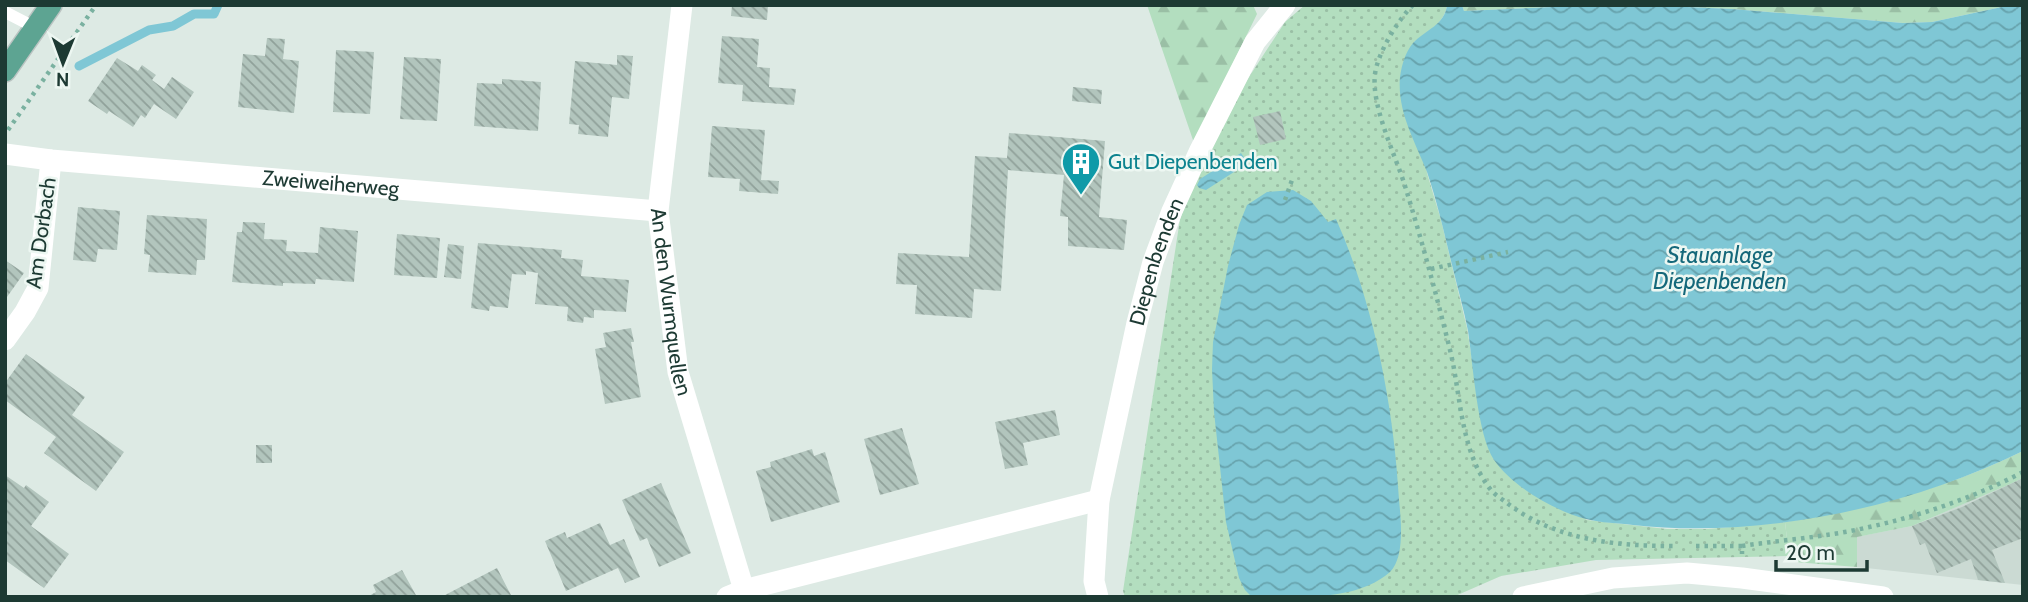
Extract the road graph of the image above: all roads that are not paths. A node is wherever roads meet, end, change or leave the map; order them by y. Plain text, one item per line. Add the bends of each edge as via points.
1 (51, 5) edge
2 (682, 5) edge
3 (1285, 5) edge
4 (5, 12) edge
5 (36, 28) junction
6 (5, 71) edge
7 (5, 155) edge
8 (51, 160) junction
9 (658, 211) junction
10 (5, 340) edge
11 (1099, 500) junction
12 (735, 593) edge
13 (1098, 597) edge
14 (1523, 597) edge
15 (1884, 597) edge

1 - 5 main road
2 - 9 street, An den Wurmquellen
3 - 11 street, Diepenbenden via 1255,42 1199,152 1153,262
4 - 5 lane
5 - 6 main road
7 - 8 street, Zweiweiherweg
8 - 9 street, Zweiweiherweg
8 - 10 street, Am Dorbach via 38,288
9 - 12 street, An den Wurmquellen via 678,372
11 - 12 street
11 - 13 street, Diepenbenden via 1094,581
14 - 15 street via 1613,578 1687,573

